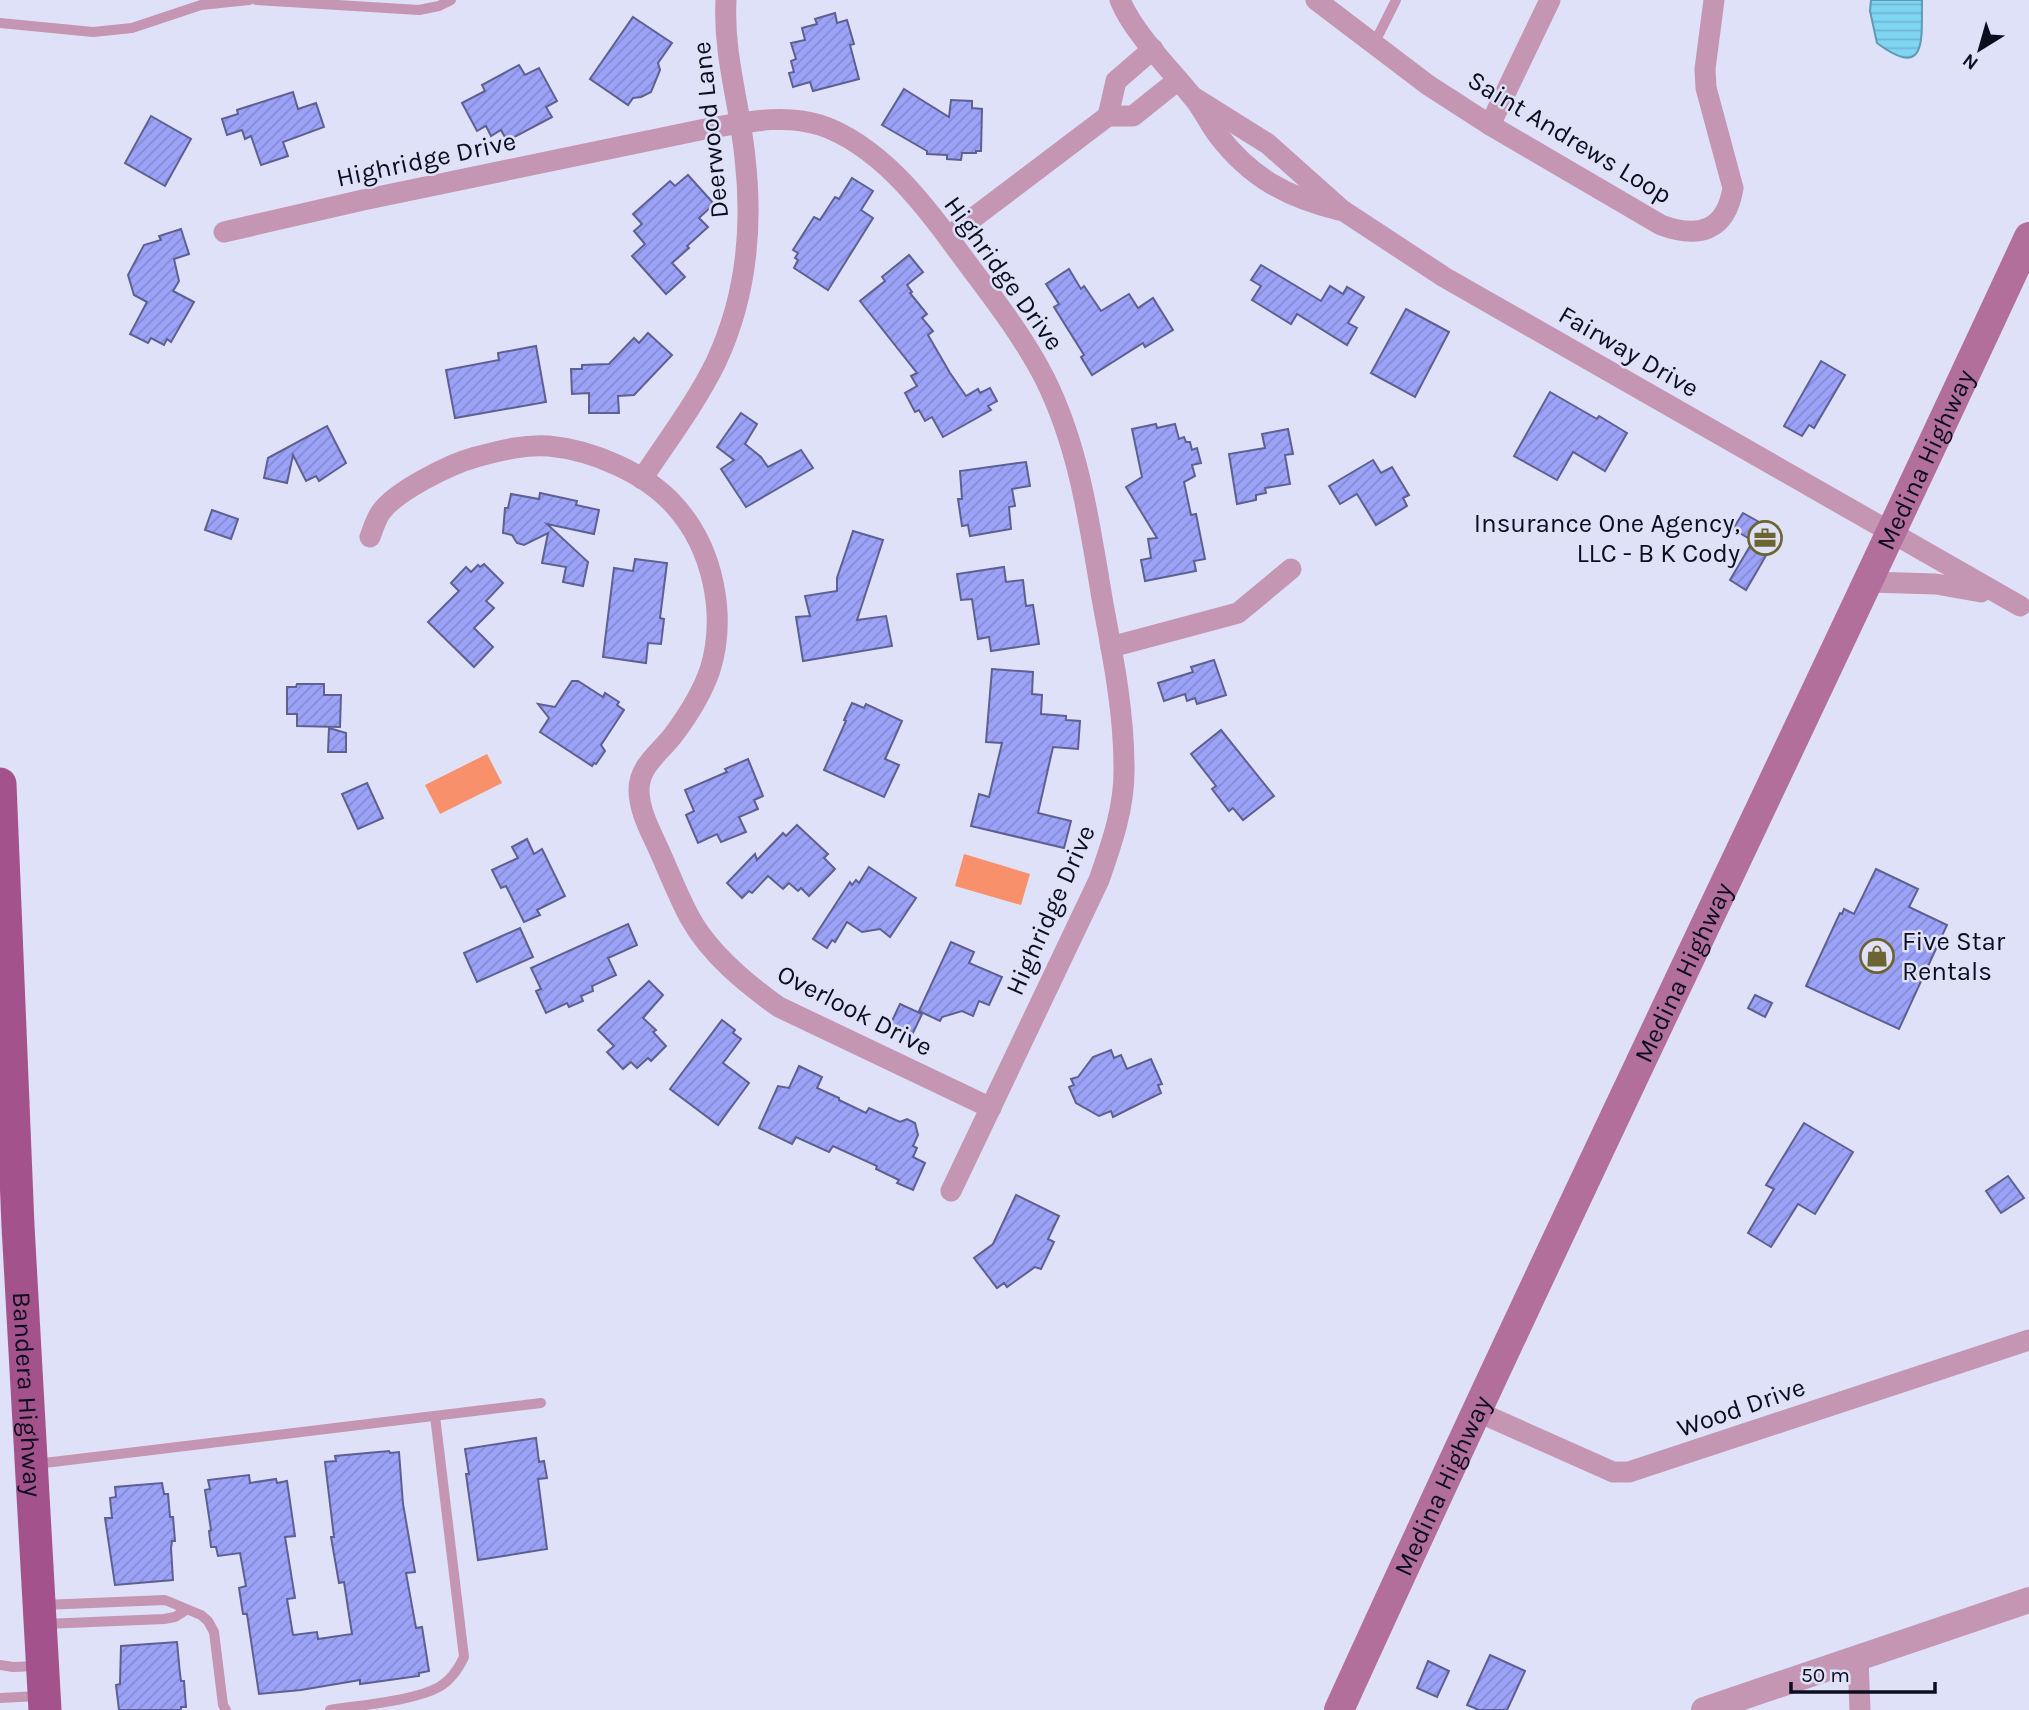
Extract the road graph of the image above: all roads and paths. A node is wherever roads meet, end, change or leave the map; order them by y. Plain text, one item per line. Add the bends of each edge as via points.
1 (249, 0) edge
2 (256, 0) edge
3 (451, 0) edge
4 (726, 0) edge
5 (1120, 0) edge
6 (1316, 0) edge
7 (1396, 0) edge
8 (1550, 0) edge
9 (1714, 0) edge
10 (0, 23) edge
11 (1374, 44) junction
12 (1153, 49) junction
13 (1178, 80) junction
14 (1193, 97) junction
15 (1108, 116) junction
16 (739, 124) junction
17 (1490, 125) junction
18 (1342, 210) junction
19 (223, 232) dead end
20 (948, 237) junction
21 (2029, 237) edge
22 (642, 479) junction
23 (1892, 533) junction
24 (370, 537) dead end
25 (1291, 569) dead end
26 (1869, 582) junction
27 (2025, 608) edge
28 (1111, 647) junction
29 (1, 805) edge
30 (991, 1108) junction
31 (951, 1191) dead end
32 (2029, 1340) edge
33 (541, 1403) dead end
34 (1475, 1411) junction
35 (435, 1416) junction
36 (32, 1465) junction
37 (2029, 1600) edge
38 (187, 1610) junction
39 (40, 1614) junction
40 (1858, 1659) junction
41 (0, 1665) edge
42 (44, 1690) edge
43 (0, 1699) edge
44 (226, 1710) edge
45 (330, 1710) edge
46 (1339, 1710) edge
47 (1704, 1710) edge
48 (1860, 1710) edge

1 - 10 lane via 201,5 132,28 93,32
2 - 3 lane via 419,10
4 - 16 street, Deerwood Lane via 727,57
5 - 12 street, Fairway Drive
6 - 11 street, Saint Andrews Loop
7 - 11 lane
8 - 17 street
9 - 17 street, Saint Andrews Loop via 1706,88 1733,188 1724,217 1712,227 1696,233 1661,225
11 - 17 street, Saint Andrews Loop
12 - 13 street, Fairway Drive
12 - 15 street via 1116,81
13 - 14 street, Fairway Drive
13 - 15 street via 1133,116
14 - 18 street, Fairway Drive via 1268,144
14 - 18 street, Fairway Drive via 1219,136 1272,186
15 - 20 street
16 - 19 street, Highridge Drive
16 - 20 street, Highridge Drive via 795,119 853,142 895,174
16 - 22 street, Deerwood Lane via 748,229 744,276 732,321 696,398
18 - 23 street, Fairway Drive via 1444,277
20 - 28 street, Highridge Drive via 1020,336 1066,429 1081,482
21 - 23 main road, Medina Highway
22 - 24 street, Overlook Drive via 594,456 548,446 502,450 464,460 401,494 381,512
22 - 30 street, Overlook Drive via 675,505 701,544 715,584 717,627 710,668 695,706 640,777 644,818 690,919 747,984 779,1007
23 - 26 main road, Medina Highway
23 - 27 street, Fairway Drive
25 - 28 street via 1238,613
26 - 27 street via 1958,586
26 - 34 main road, Medina Highway
28 - 30 street, Highridge Drive via 1125,769 1118,826 1098,880
29 - 36 main road, Bandera Highway
30 - 31 street, Highridge Drive
32 - 34 street, Wood Drive via 1629,1472 1613,1472
33 - 35 lane
34 - 46 main road, Medina Highway
35 - 36 lane
35 - 45 lane via 464,1657 450,1679 430,1691
36 - 39 main road, Bandera Highway
37 - 40 street
38 - 39 lane via 164,1619
38 - 39 lane via 165,1600
38 - 44 lane via 201,1615 214,1632
39 - 42 main road, Bandera Highway
40 - 47 street
40 - 48 street
41 - 42 lane via 13,1667
42 - 43 lane

